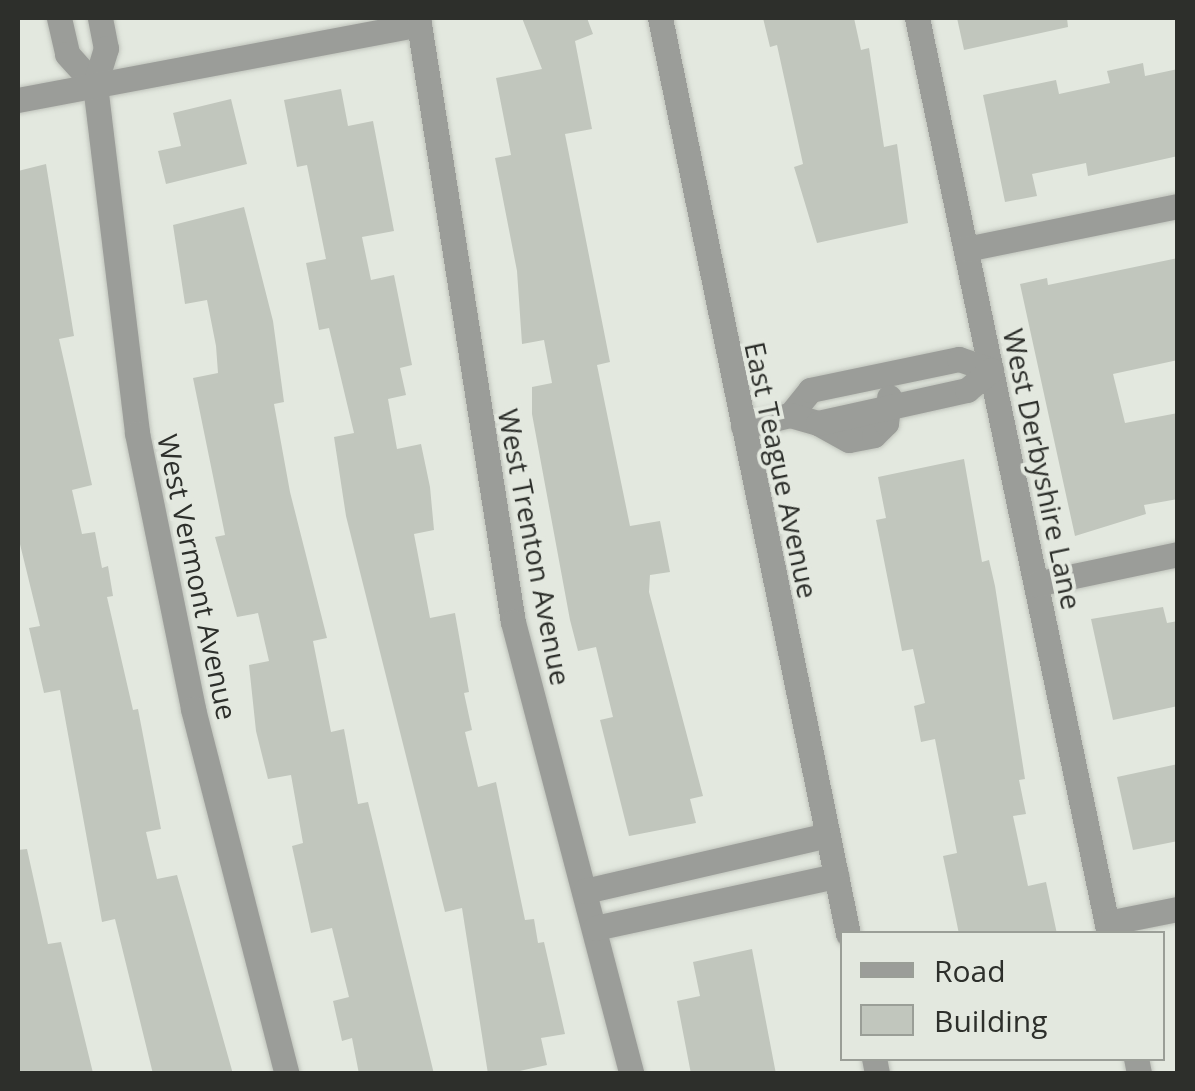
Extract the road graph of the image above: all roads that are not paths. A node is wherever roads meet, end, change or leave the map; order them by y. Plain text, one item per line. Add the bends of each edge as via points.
1 (60, 18) edge
2 (100, 18) edge
3 (660, 18) edge
4 (917, 18) edge
5 (94, 85) junction
6 (18, 100) edge
7 (1178, 206) edge
8 (966, 249) junction
9 (991, 370) junction
10 (884, 374) junction
11 (891, 407) junction
12 (790, 415) junction
13 (743, 426) junction
14 (1178, 554) edge
15 (1036, 584) junction
16 (827, 835) junction
17 (836, 876) junction
18 (585, 891) junction
19 (1178, 909) edge
20 (595, 928) junction
21 (1108, 928) edge
22 (847, 931) edge
23 (286, 1074) edge
24 (632, 1074) edge

1 - 5 street, West Vermont Avenue via 67,54
2 - 5 street, West Vermont Avenue via 106,48
3 - 13 street, East Teague Avenue
4 - 8 street, West Derbyshire Lane
5 - 6 street
5 - 18 street, West Trenton Avenue via 419,24 514,622
5 - 23 street, West Vermont Avenue via 137,433 192,708
7 - 8 street
8 - 9 street, West Derbyshire Lane
9 - 10 street via 959,359
9 - 11 street via 968,390
9 - 15 street, West Derbyshire Lane
10 - 11 street
10 - 12 street via 810,390
11 - 12 street via 818,424
12 - 13 street
13 - 16 street, East Teague Avenue
14 - 15 street
15 - 21 street, West Derbyshire Lane
16 - 17 street, East Teague Avenue
16 - 18 street
17 - 20 street
17 - 22 street, East Teague Avenue
18 - 20 street, West Trenton Avenue
19 - 21 street
20 - 24 street, West Trenton Avenue

